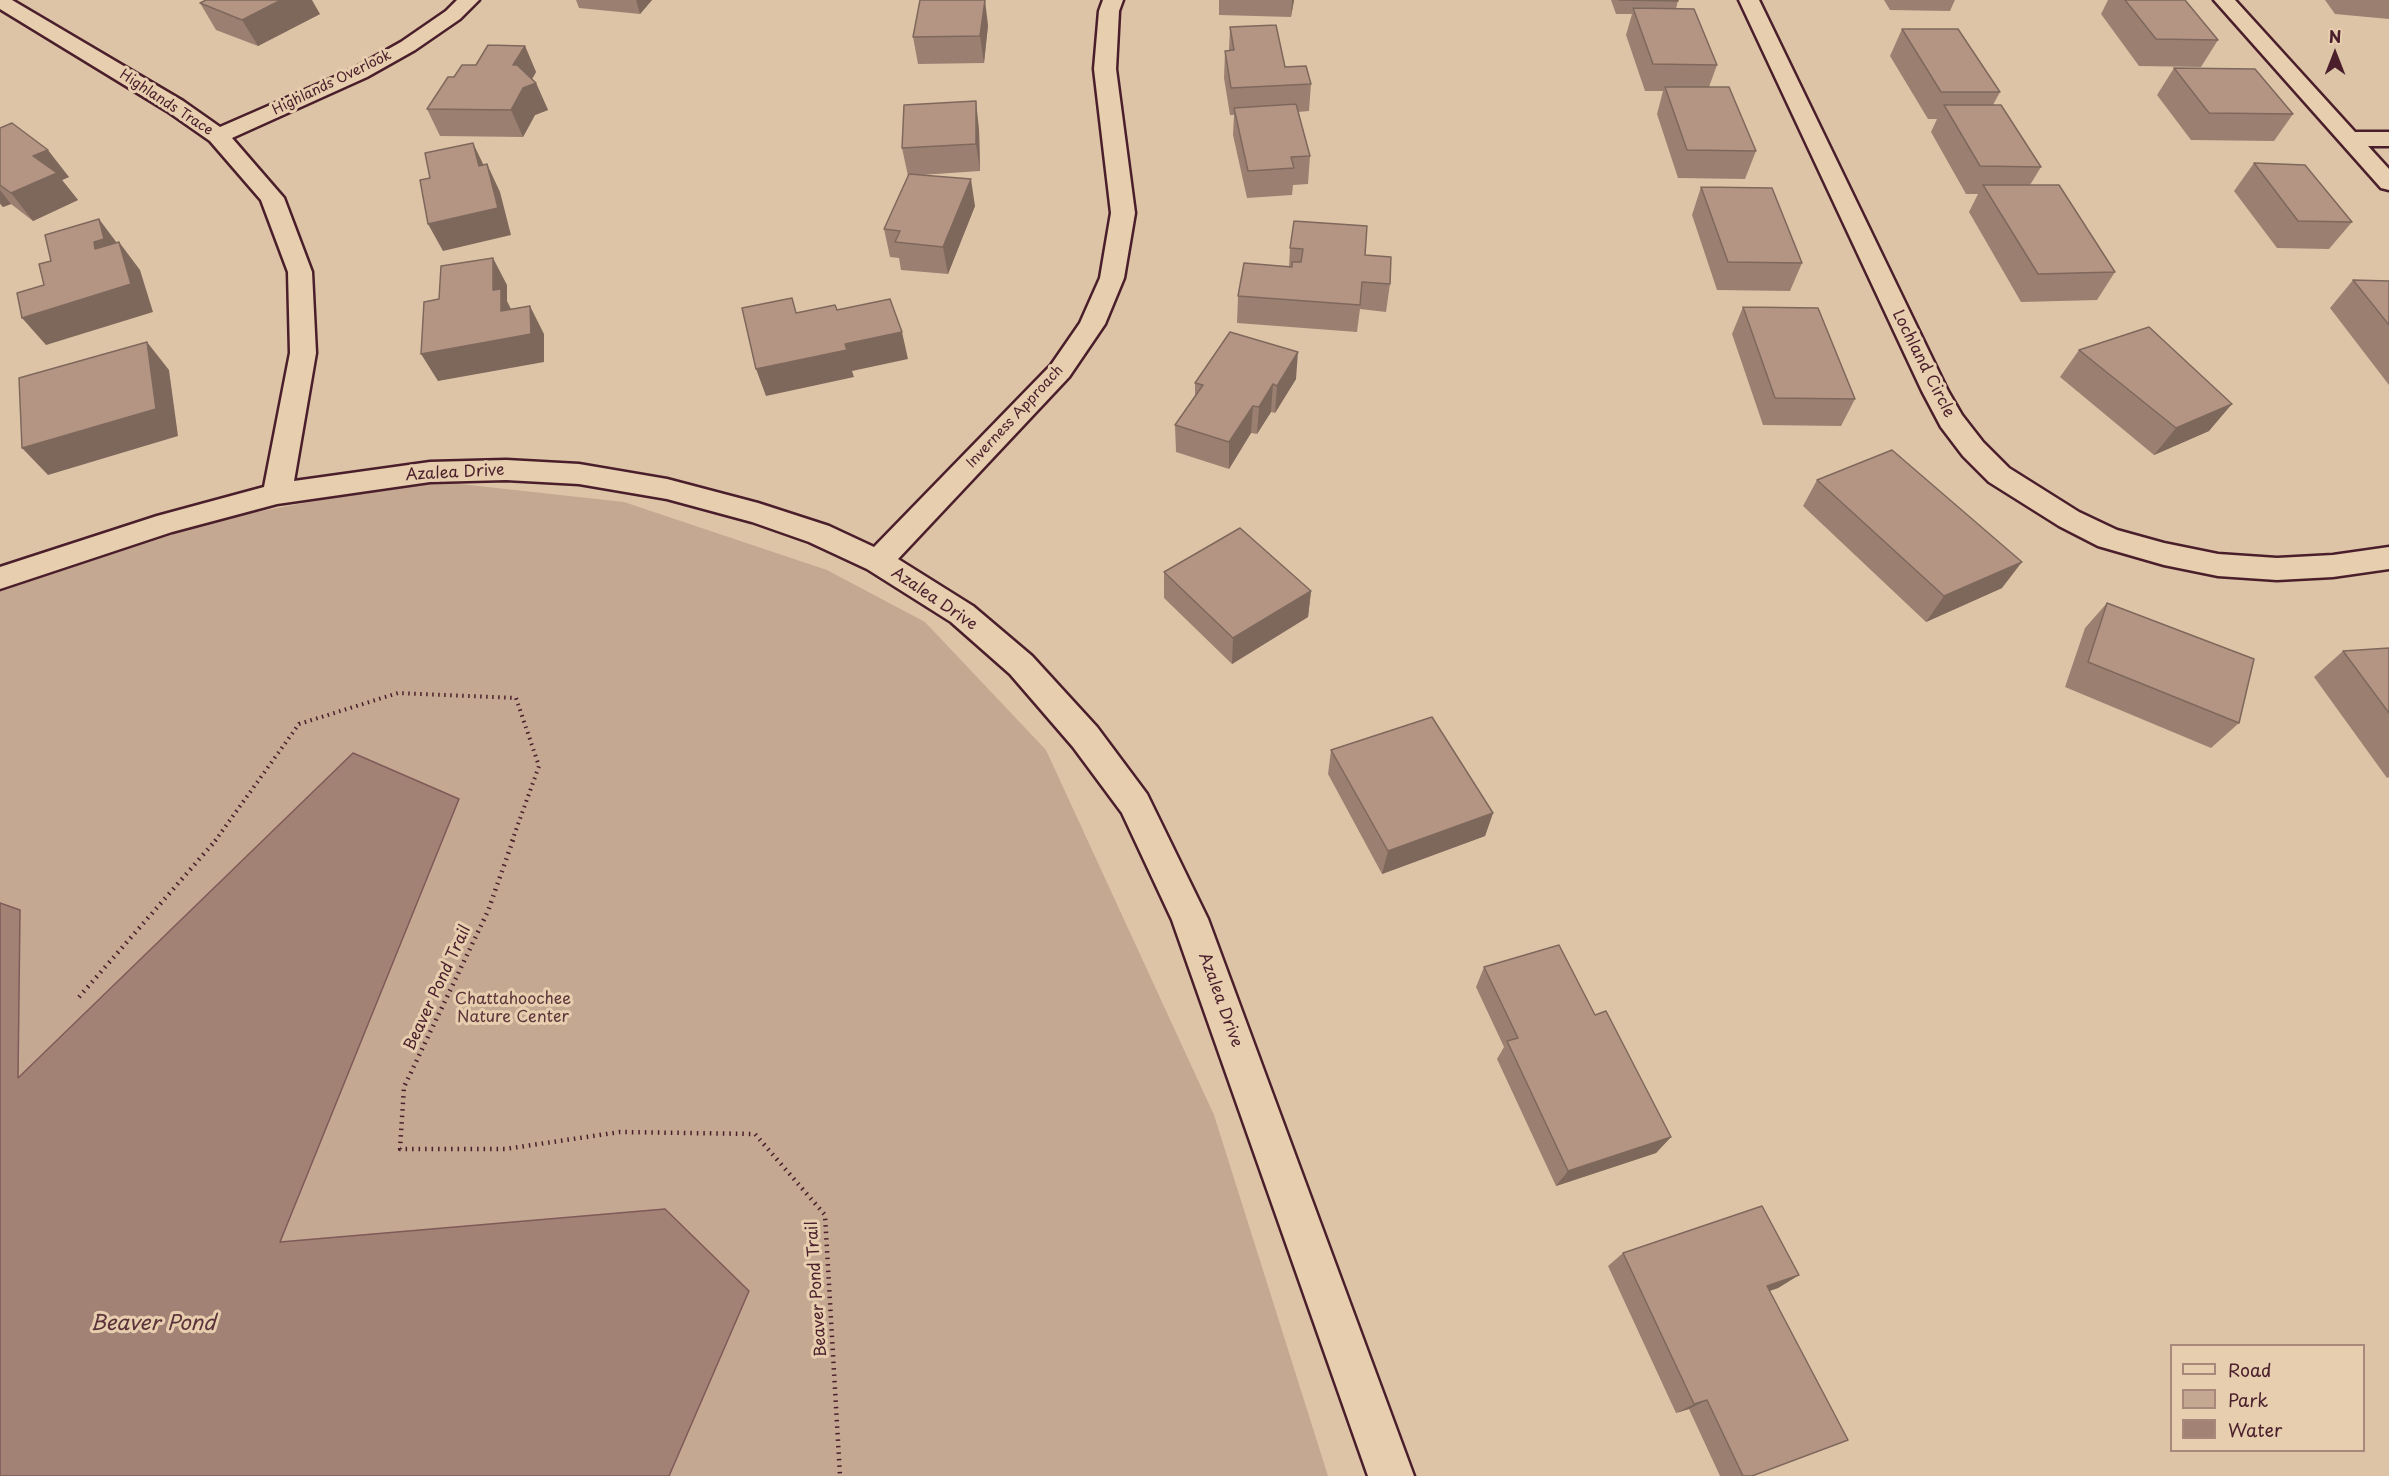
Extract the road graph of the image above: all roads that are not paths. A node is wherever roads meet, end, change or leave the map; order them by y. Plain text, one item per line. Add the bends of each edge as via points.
1 (469, 0) edge
2 (1113, 0) edge
3 (1749, 0) edge
4 (2224, 0) edge
5 (0, 1) edge
6 (218, 136) junction
7 (2349, 139) junction
8 (2389, 139) edge
9 (2389, 183) edge
10 (277, 494) junction
11 (2389, 558) edge
12 (878, 561) junction
13 (0, 578) edge
14 (1391, 1476) edge

1 - 6 street, Highlands Overlook via 408,46
2 - 12 street, Inverness Approach via 1106,69 1123,213 1113,278 1092,324 1060,371
3 - 11 street, Lochland Circle via 1935,391 1951,420 1999,475 2069,519 2108,538 2164,554 2218,565 2277,569
4 - 7 street
5 - 6 street, Highlands Trace
6 - 10 street, Highlands Trace via 272,198 300,272 303,353
7 - 8 street
7 - 9 street
10 - 12 street, Azalea Drive via 430,472 506,470 579,474 667,489 758,513 819,534
10 - 13 street, Azalea Drive via 167,523
12 - 14 street, Azalea Drive via 962,614 1021,665 1085,738 1135,804 1190,919

